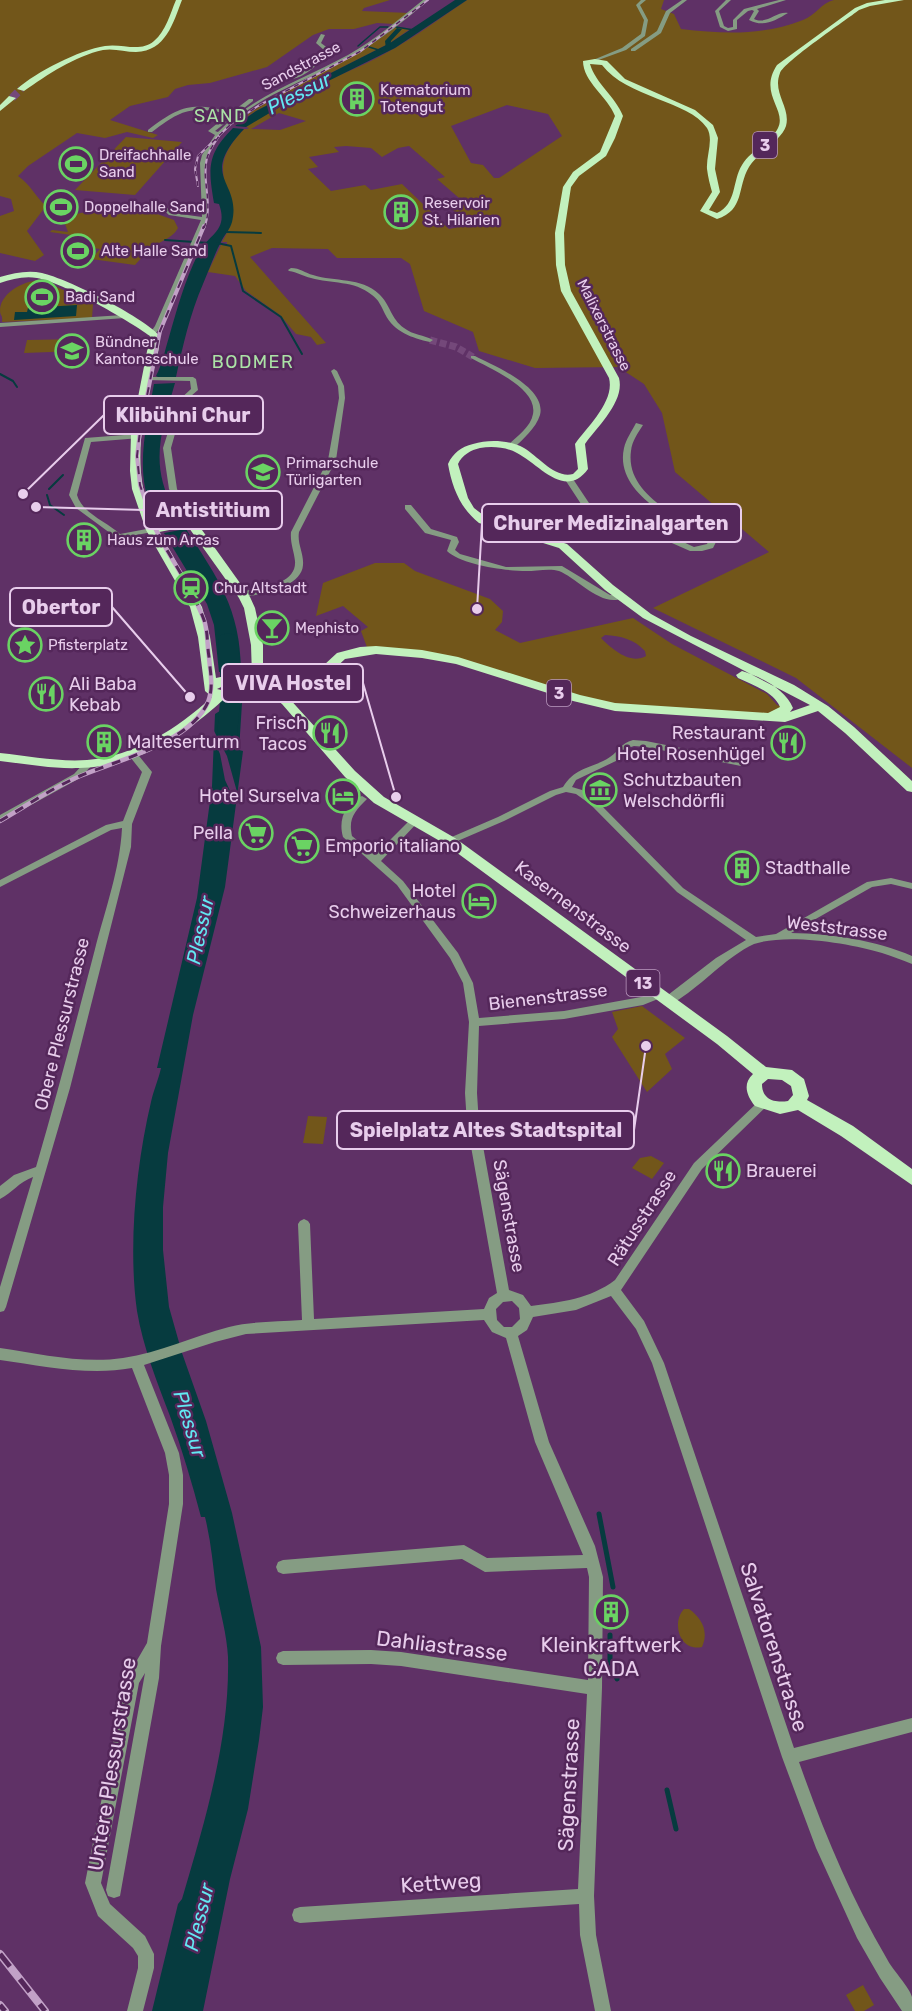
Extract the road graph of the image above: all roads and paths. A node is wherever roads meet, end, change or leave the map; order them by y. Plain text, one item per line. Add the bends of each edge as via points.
1 (179, 0) edge
2 (426, 0) edge
3 (645, 0) edge
4 (685, 0) edge
5 (729, 0) edge
6 (784, 0) edge
7 (901, 0) edge
8 (753, 8) junction
9 (786, 13) dead end
10 (323, 35) dead end
11 (617, 52) junction
12 (595, 61) junction
13 (21, 89) tunnel mouth
14 (12, 98) tunnel mouth
15 (0, 109) edge
16 (231, 113) junction
17 (150, 131) dead end
18 (218, 134) junction
19 (159, 203) dead end
20 (205, 219) junction
21 (291, 270) dead end
22 (0, 280) edge
23 (123, 316) junction
24 (0, 325) edge
25 (153, 333) junction
26 (430, 340) tunnel mouth
27 (473, 357) tunnel mouth
28 (334, 371) dead end
29 (151, 379) junction
30 (639, 425) dead end
31 (137, 436) junction
32 (511, 446) junction
33 (568, 478) junction
34 (408, 507) dead end
35 (188, 525) junction
36 (157, 529) junction
37 (243, 594) junction
38 (620, 597) junction
39 (700, 646) junction
40 (256, 686) junction
41 (217, 692) junction
42 (278, 695) junction
43 (819, 706) junction
44 (771, 716) junction
45 (132, 753) junction
46 (0, 757) edge
47 (741, 763) dead end
48 (88, 764) junction
49 (912, 788) edge
50 (566, 789) junction
51 (362, 799) dead end
52 (0, 819) edge
53 (414, 821) junction
54 (127, 824) junction
55 (450, 841) junction
56 (376, 860) junction
57 (0, 884) edge
58 (912, 886) edge
59 (777, 937) junction
60 (754, 940) junction
61 (912, 960) edge
62 (664, 998) junction
63 (474, 1022) junction
64 (763, 1074) junction
65 (798, 1102) junction
66 (763, 1104) junction
67 (41, 1171) junction
68 (912, 1178) edge
69 (0, 1194) edge
70 (304, 1224) dead end
71 (613, 1289) junction
72 (504, 1297) junction
73 (0, 1307) edge
74 (528, 1312) junction
75 (488, 1314) junction
76 (308, 1325) junction
77 (511, 1332) junction
78 (0, 1354) edge
79 (140, 1360) junction
80 (592, 1561) junction
81 (283, 1567) dead end
82 (154, 1646) junction
83 (283, 1658) dead end
84 (595, 1688) junction
85 (912, 1725) edge
86 (789, 1757) junction
87 (114, 1890) dead end
88 (586, 1896) junction
89 (300, 1915) dead end
90 (135, 2011) edge
91 (603, 2011) edge
92 (912, 2011) edge

1 - 13 main road via 171,23 152,46 90,52
2 - 18 street, Sandstrasse via 364,47 253,106
3 - 11 street via 638,5 646,17 644,33
4 - 11 street via 668,12 654,39 629,53
5 - 8 street via 717,10 724,29 734,29 737,18
6 - 8 street
7 - 12 main road, 3 via 855,10 778,69 772,89 783,117 782,128 747,164 729,210 720,215 703,210 716,192 710,127 692,112 626,83 604,63
8 - 9 street via 757,11 751,19 760,23
10 - 16 street via 319,44 327,52 316,63
11 - 12 street
12 - 33 main road, Malixerstrasse via 586,65 619,116 604,153 571,181 561,208 560,240 565,287 616,386 612,399 581,442 582,471
14 - 15 main road
16 - 17 street via 186,107
16 - 18 street via 211,131
18 - 20 street, Sandstrasse via 202,165
19 - 20 street via 171,214
20 - 25 street, Sandstrasse
21 - 26 street via 340,280 369,291 381,300 398,329
22 - 23 main road via 23,275 44,277
23 - 24 street
23 - 25 main road
25 - 29 main road
27 - 32 street via 523,385 535,398 535,417
28 - 37 street via 342,392 335,449 295,532 298,572 285,583
29 - 31 main road
29 - 35 street via 193,379 195,390 181,402 167,447 173,489
30 - 33 street via 626,453 632,476 657,506 708,537 710,546 693,549 601,516 586,505
31 - 36 main road via 137,489
31 - 36 street via 88,440 74,502 117,536
32 - 33 main road via 554,475
32 - 38 main road via 478,446 456,458 453,468 470,510 488,522 564,547
34 - 38 street via 428,531 454,539 451,551 457,556 507,569 559,568 609,598
35 - 36 main road
35 - 37 main road
36 - 41 main road via 199,615
37 - 40 main road via 256,636
38 - 39 main road
39 - 43 main road
39 - 44 main road via 782,698 787,709
40 - 41 main road via 242,696
40 - 41 main road via 242,678
40 - 42 main road
41 - 45 main road via 185,727
42 - 44 main road, 3 via 315,680 341,656 384,650 458,661 606,706
42 - 53 main road, 13 via 365,789
43 - 44 main road, 3 via 792,717
43 - 49 main road
45 - 48 main road
45 - 54 street, Obere Plessurstrasse via 147,772
46 - 48 main road
47 - 50 street via 633,743 615,758 573,778
48 - 52 street via 77,776
50 - 55 street
50 - 60 street via 593,802 681,890
51 - 56 street, Sägenstrasse via 348,813 347,833
53 - 55 main road, Kasernenstrasse / 13
53 - 56 street
54 - 57 street via 109,827
54 - 67 street, Obere Plessurstrasse via 117,884
55 - 62 main road, Kasernenstrasse / 13
56 - 63 street, Sägenstrasse via 400,883 454,956 470,992
58 - 59 street via 885,881 870,884
59 - 60 street, Weststrasse
59 - 61 street, Weststrasse via 871,945
60 - 62 street, Weststrasse
62 - 63 street, Bienenstrasse via 564,1015
62 - 64 main road, Kasernenstrasse / 13
63 - 72 street, Sägenstrasse via 473,1124
64 - 65 main road via 778,1072 795,1079 801,1090
64 - 66 main road via 753,1088
65 - 66 main road via 782,1109
65 - 68 main road via 847,1131
66 - 71 street, Rätusstrasse via 698,1166 630,1270
67 - 69 street via 11,1182
67 - 73 street, Obere Plessurstrasse
70 - 76 street
71 - 74 street, Rätusstrasse via 579,1304
71 - 86 street, Salvatorenstrasse via 639,1325 658,1364
72 - 74 street via 520,1300
72 - 75 street via 492,1303
74 - 77 street via 524,1325
75 - 76 street
75 - 77 street via 495,1327
76 - 79 street via 239,1330
77 - 80 street, Sägenstrasse via 542,1442
78 - 79 street via 121,1365
79 - 82 street, Untere Plessurstrasse via 176,1475 176,1504
80 - 81 street via 485,1565 464,1552
80 - 84 street, Sägenstrasse via 596,1577
82 - 87 street, Untere Plessurstrasse via 153,1678
82 - 90 street, Untere Plessurstrasse via 132,1681 93,1883 104,1910 139,1942 146,1954
83 - 84 street, Dahliastrasse via 401,1659
84 - 88 street, Sägenstrasse
85 - 86 street
86 - 92 street, Salvatorenstrasse via 834,1879
88 - 89 street, Kettweg
88 - 91 street, Sägenstrasse via 588,1935

